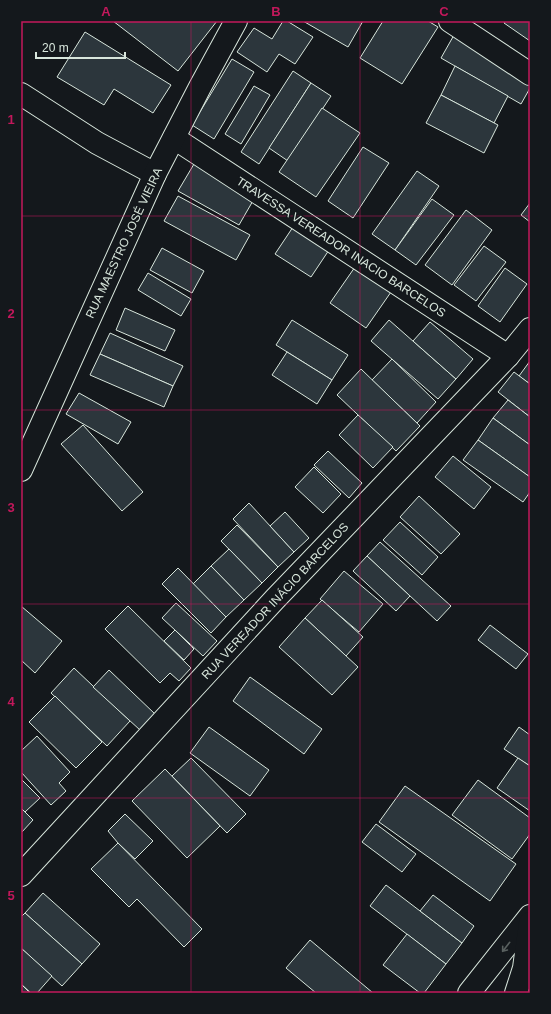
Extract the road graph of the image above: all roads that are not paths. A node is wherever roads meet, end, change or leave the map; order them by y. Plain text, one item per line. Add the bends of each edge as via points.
1 (236, 21) edge
2 (450, 21) edge
3 (530, 74) edge
4 (21, 94) edge
5 (174, 138) junction
6 (155, 174) junction
7 (530, 328) edge
8 (508, 356) junction
9 (21, 470) edge
10 (21, 875) edge
11 (530, 916) edge
12 (530, 923) edge
13 (469, 993) edge
14 (516, 993) edge

1 - 5 street, RUA MAESTRO JOSÉ VIEIRA
2 - 3 street
4 - 6 street via 97,143
5 - 6 street, RUA MAESTRO JOSÉ VIEIRA
5 - 8 street, TRAVESSA VEREADOR INACIO BARCELOS
6 - 9 street, RUA MAESTRO JOSÉ VIEIRA
7 - 8 street, RUA VEREADOR INÁCIO BARCELOS
8 - 10 street, RUA VEREADOR INÁCIO BARCELOS via 275,599
11 -> 13 street
12 - 14 street via 524,968

